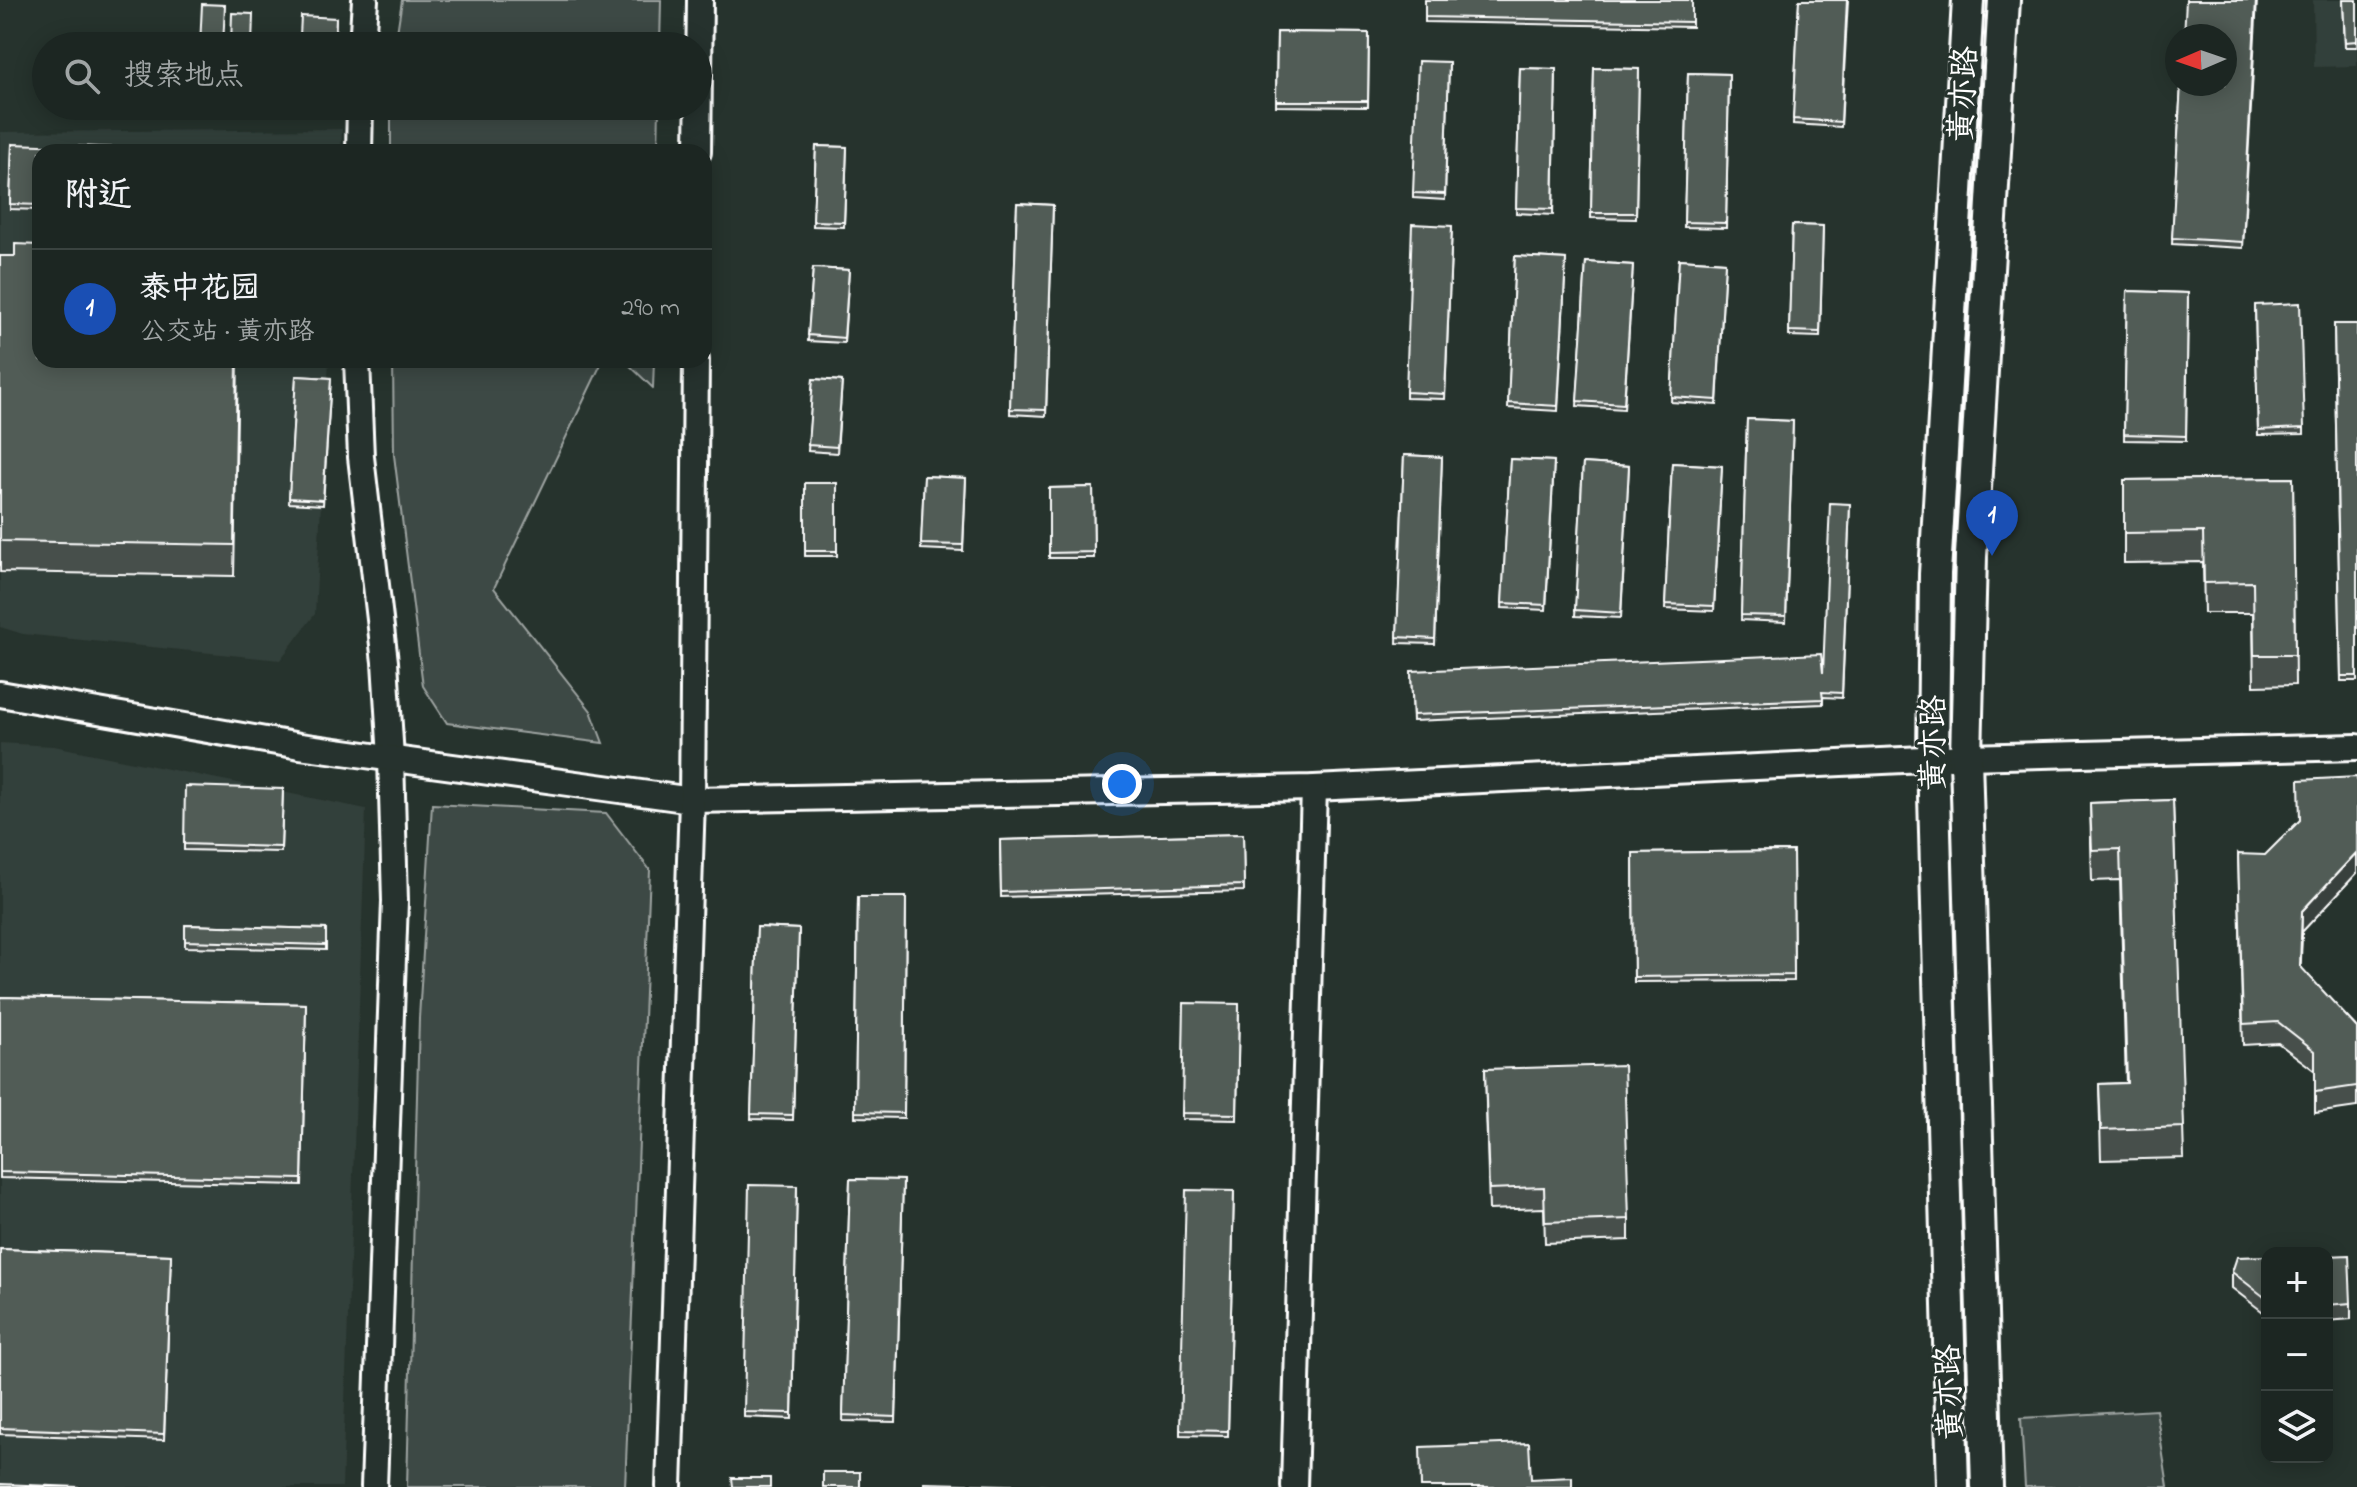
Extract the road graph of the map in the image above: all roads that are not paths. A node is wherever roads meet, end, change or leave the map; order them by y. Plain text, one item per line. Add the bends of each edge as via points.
1 (365, 0) edge
2 (700, 0) edge
3 (1968, 0) edge
4 (2004, 0) edge
5 (363, 32) edge
6 (700, 32) edge
7 (360, 120) edge
8 (698, 120) edge
9 (359, 144) edge
10 (698, 144) edge
11 (357, 368) edge
12 (696, 368) edge
13 (0, 694) edge
14 (2357, 747) edge
15 (1966, 757) junction
16 (391, 758) junction
17 (1933, 759) junction
18 (1314, 788) junction
19 (692, 800) junction
20 (374, 1487) edge
21 (669, 1487) edge
22 (1294, 1487) edge
23 (1953, 1487) edge
24 (1987, 1487) edge

1 - 5 street
2 - 6 street
3 - 17 main road, 黄亦路 via 1935,574
4 - 15 main road, 黄亦路 via 1970,566
7 - 9 street
8 - 10 street
11 - 16 street
12 - 19 street
13 - 16 street
14 - 15 street
15 - 17 street
15 - 24 main road, 黄亦路
16 - 19 street
16 - 20 street via 395,901
17 - 18 street
17 - 23 main road, 黄亦路
18 - 19 street
18 - 22 street
19 - 21 street

